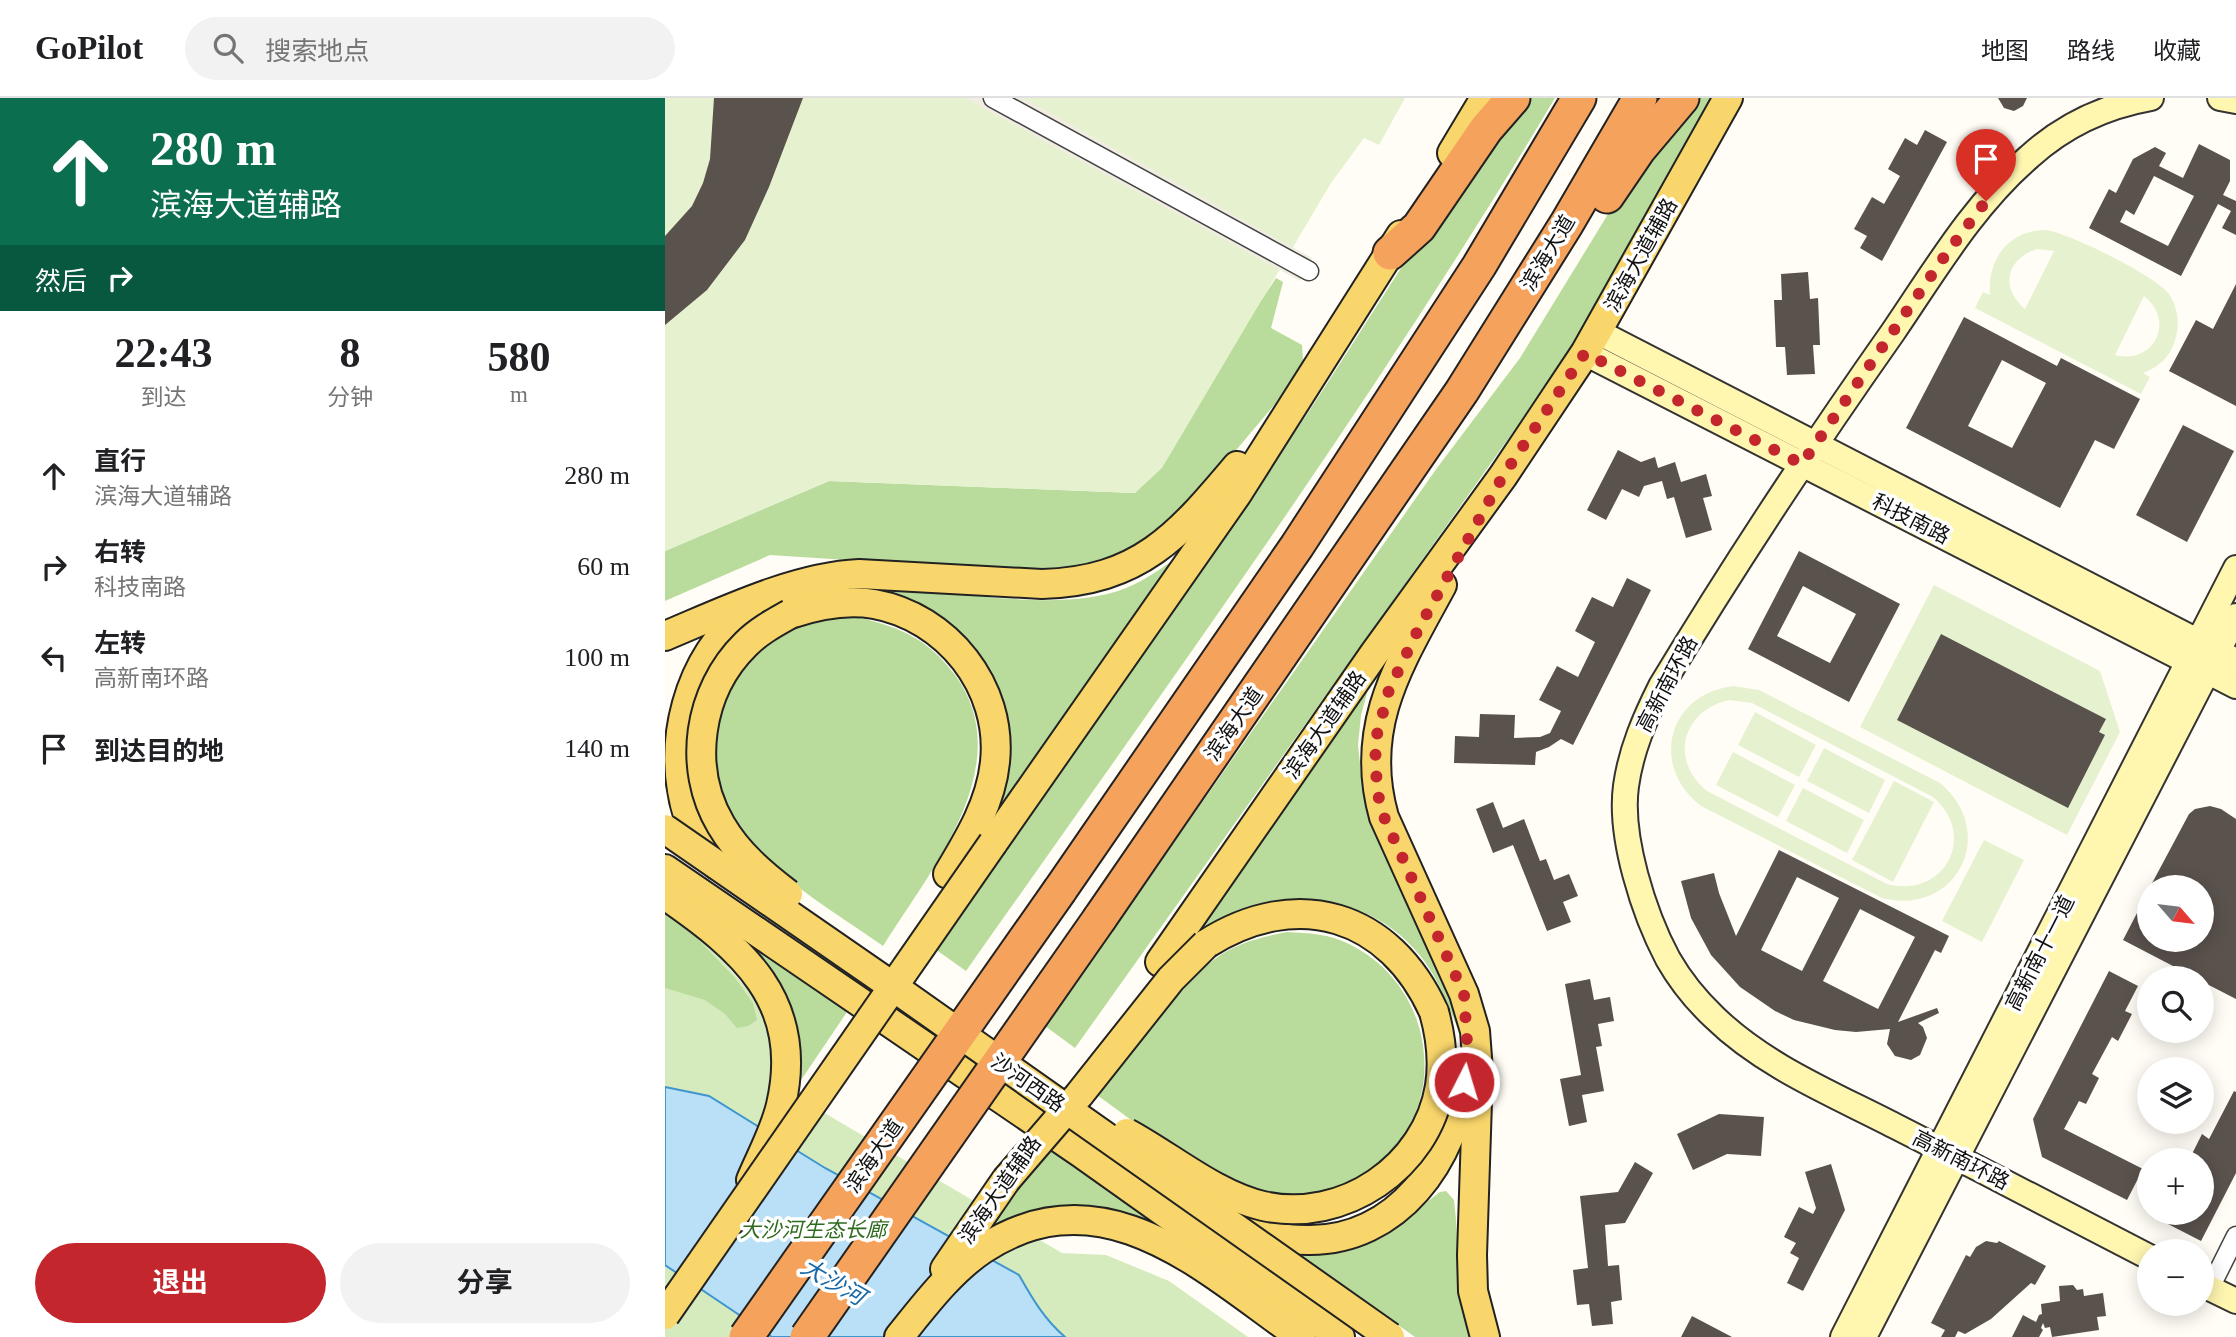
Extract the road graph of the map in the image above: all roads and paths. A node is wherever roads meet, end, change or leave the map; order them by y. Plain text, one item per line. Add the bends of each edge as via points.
1 (993, 98) edge
2 (1485, 98) edge
3 (1513, 98) edge
4 (1579, 98) edge
5 (1640, 98) edge
6 (1682, 98) edge
7 (1728, 98) edge
8 (2151, 98) edge
9 (2220, 98) edge
10 (2236, 101) edge
11 (1390, 253) junction
12 (1309, 271) dead end
13 (1592, 343) junction
14 (1323, 361) junction
15 (1462, 391) junction
16 (1808, 454) junction
17 (1503, 476) junction
18 (2236, 568) edge
19 (780, 604) junction
20 (2236, 616) edge
21 (706, 633) junction
22 (665, 636) edge
23 (2210, 658) edge
24 (2236, 686) edge
25 (665, 829) edge
26 (665, 869) edge
27 (665, 895) edge
28 (895, 988) junction
29 (865, 1005) junction
30 (847, 1053) junction
31 (1010, 1071) junction
32 (1470, 1098) junction
33 (1081, 1153) junction
34 (1948, 1153) junction
35 (1006, 1180) junction
36 (721, 1234) junction
37 (2236, 1236) edge
38 (2137, 1251) edge
39 (2214, 1273) edge
40 (2214, 1290) edge
41 (2236, 1301) edge
42 (665, 1315) edge
43 (1323, 1334) edge
44 (746, 1337) edge
45 (807, 1337) edge
46 (898, 1337) edge
47 (1390, 1337) edge
48 (1485, 1337) edge
49 (1843, 1337) edge
50 (1864, 1337) edge

1 - 12 street
2 - 11 main road
3 - 11 highway via 1486,129 1419,227
4 - 44 highway, 滨海大道, bridge via 1479,266 1297,546
5 - 15 highway, 滨海大道
6 - 15 highway via 1639,149 1540,297
7 - 13 main road, 滨海大道辅路
8 - 16 street, 高新南环路 via 2095,114 2059,133 2002,183 1971,220
9 - 10 street
11 - 14 main road
13 - 16 street, 科技南路
13 - 17 main road, 滨海大道辅路
14 - 19 main road via 1187,524 1146,556 1117,571 1096,579 1042,584 832,575 800,582
14 - 30 main road, bridge via 1237,494
15 - 45 highway, 滨海大道, bridge
16 - 23 street, 科技南路
16 - 34 street, 高新南环路 via 1646,715 1626,785 1628,836 1640,887 1668,959 1714,1017 1777,1064
17 - 32 main road via 1402,660 1375,742 1377,791 1384,817 1464,994 1475,1031 1478,1050
17 - 35 main road, 滨海大道辅路, bridge
18 - 23 street, 高新南十一道
19 - 21 main road via 747,610
19 - 28 main road, bridge via 767,626 728,664 707,707 701,739 708,797 720,824 750,862
19 - 30 main road, bridge via 874,604 922,621 965,659 980,683 995,733 991,786 971,834
20 - 23 street, 高新南十一道
21 - 22 main road
21 - 29 main road via 677,732 681,796 699,840 770,923
23 - 24 street, 科技南路
23 - 34 street, 高新南十一道
25 - 28 main road, 沙河西路, bridge
26 - 29 main road, 沙河西路
27 - 36 main road, bridge via 716,931 754,970 770,994 783,1039 786,1068 780,1108 749,1184
28 - 31 main road, 沙河西路, bridge
29 - 33 main road, 沙河西路
30 - 36 main road, bridge
31 - 35 main road, bridge via 1143,1142 1241,1199 1263,1206 1306,1209 1352,1198 1394,1171 1424,1133 1434,1111 1443,1061 1434,1012 1424,989 1388,947 1349,924 1324,916 1300,914 1250,921 1206,944 1163,988 1079,1095
31 - 47 main road, 沙河西路, bridge
32 - 33 main road via 1421,1188 1368,1228 1339,1237 1309,1241 1268,1237 1223,1225
32 - 48 main road via 1473,1291
33 - 43 main road, 沙河西路
34 - 38 street, 高新南环路
34 - 49 street, 高新南十一道
34 - 50 street, 高新南十一道
35 - 46 main road, 滨海大道辅路
36 - 42 main road, bridge
37 - 39 street
40 - 41 street
43 - 46 main road via 1155,1239 1111,1223 1084,1220 1034,1226 982,1249 956,1271

